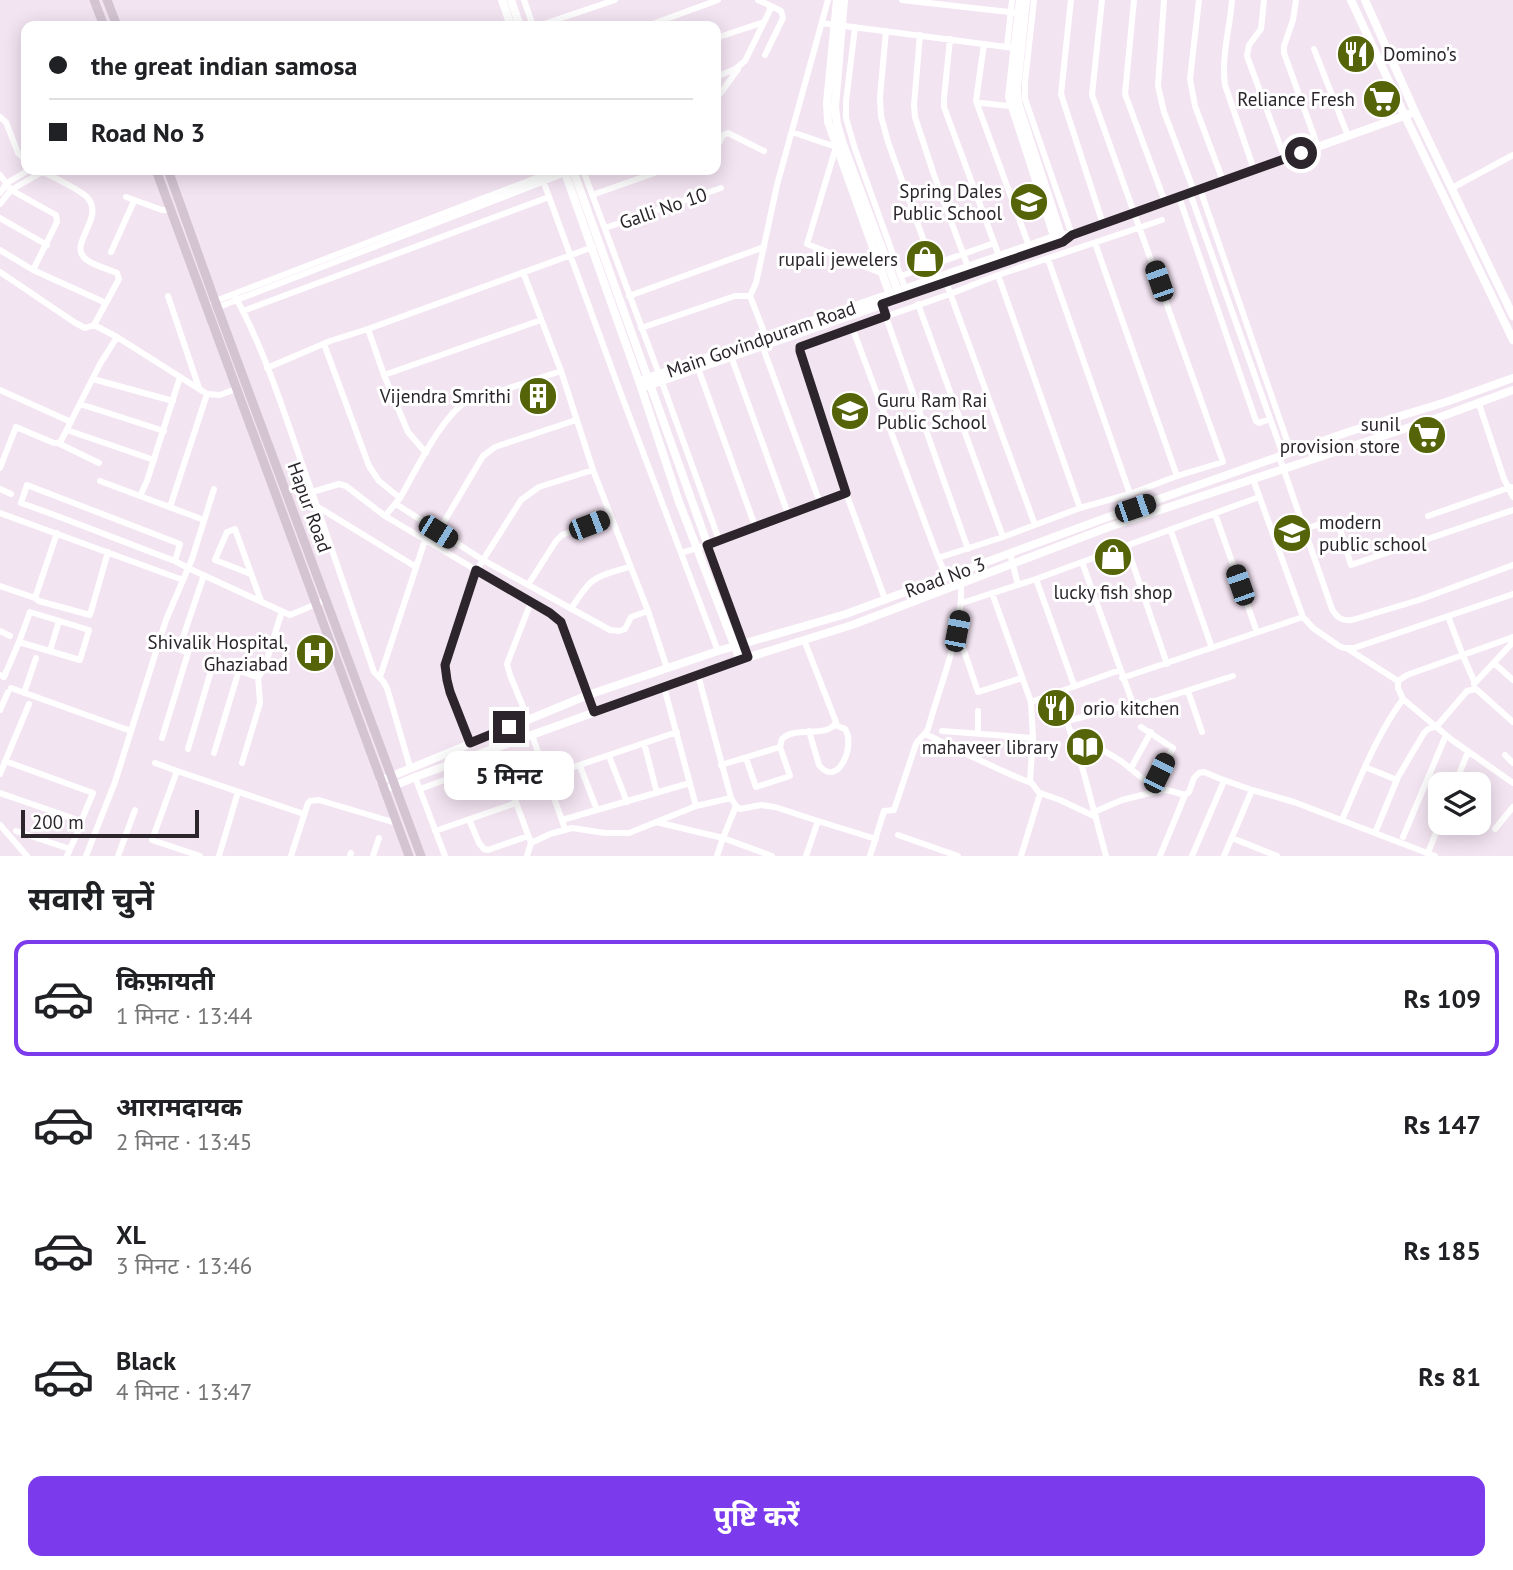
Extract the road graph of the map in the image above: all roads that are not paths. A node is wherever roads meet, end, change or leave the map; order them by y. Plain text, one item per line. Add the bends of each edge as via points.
1 (94, 0) edge
2 (107, 0) edge
3 (502, 0) edge
4 (511, 0) edge
5 (524, 0) edge
6 (615, 0) edge
7 (718, 0) edge
8 (758, 0) edge
9 (828, 0) edge
10 (837, 0) edge
11 (844, 0) edge
12 (902, 0) edge
13 (1012, 0) edge
14 (1020, 0) edge
15 (1026, 0) edge
16 (1034, 0) edge
17 (1071, 0) edge
18 (1102, 0) edge
19 (1134, 0) edge
20 (1164, 0) edge
21 (1199, 0) edge
22 (1232, 0) edge
23 (1264, 0) edge
24 (1296, 0) edge
25 (1351, 0) edge
26 (1365, 0) edge
27 (769, 5) junction
28 (1014, 13) junction
29 (102, 21) edge
30 (115, 21) edge
31 (509, 21) edge
32 (518, 21) edge
33 (531, 21) edge
34 (553, 21) edge
35 (661, 21) edge
36 (764, 22) junction
37 (822, 23) junction
38 (838, 25) junction
39 (855, 27) junction
40 (886, 31) junction
41 (721, 36) edge
42 (920, 36) junction
43 (950, 39) junction
44 (984, 44) junction
45 (1011, 47) junction
46 (1314, 48) dead end
47 (765, 55) dead end
48 (741, 65) junction
49 (721, 75) edge
50 (721, 93) edge
51 (981, 103) dead end
52 (1010, 106) junction
53 (1415, 112) junction
54 (1405, 116) junction
55 (0, 117) edge
56 (792, 132) junction
57 (1348, 136) junction
58 (721, 139) edge
59 (836, 147) junction
60 (1318, 147) junction
61 (764, 151) dead end
62 (1513, 155) edge
63 (21, 156) edge
64 (1285, 159) junction
65 (1254, 170) junction
66 (0, 175) edge
67 (23, 175) edge
68 (32, 175) edge
69 (50, 175) edge
70 (158, 175) edge
71 (170, 175) edge
72 (552, 175) edge
73 (567, 175) edge
74 (568, 175) edge
75 (585, 175) edge
76 (649, 175) edge
77 (542, 178) junction
78 (1223, 181) junction
79 (9, 187) junction
80 (722, 188) dead end
81 (1452, 188) junction
82 (1195, 191) junction
83 (0, 193) edge
84 (592, 195) junction
85 (126, 197) dead end
86 (550, 197) junction
87 (1179, 197) junction
88 (134, 201) junction
89 (1165, 202) junction
90 (0, 204) edge
91 (170, 207) junction
92 (1134, 213) junction
93 (0, 218) edge
94 (1162, 220) dead end
95 (1103, 224) junction
96 (1140, 227) junction
97 (605, 228) junction
98 (1072, 235) junction
99 (1059, 240) junction
100 (994, 243) junction
101 (1095, 243) junction
102 (600, 244) junction
103 (47, 245) junction
104 (1029, 246) junction
105 (764, 247) junction
106 (591, 248) junction
107 (0, 250) edge
108 (1221, 250) junction
109 (111, 252) dead end
110 (1212, 253) junction
111 (963, 254) junction
112 (571, 255) junction
113 (999, 256) junction
114 (1048, 259) junction
115 (932, 265) junction
116 (968, 267) junction
117 (33, 270) junction
118 (0, 272) edge
119 (523, 272) junction
120 (881, 272) junction
121 (998, 275) junction
122 (901, 276) junction
123 (937, 277) junction
124 (946, 282) junction
125 (897, 294) junction
126 (950, 294) junction
127 (168, 296) dead end
128 (629, 296) junction
129 (751, 296) junction
130 (235, 297) junction
131 (1227, 299) junction
132 (880, 300) junction
133 (106, 303) junction
134 (1216, 303) junction
135 (216, 304) junction
136 (918, 304) junction
137 (206, 308) junction
138 (243, 311) junction
139 (886, 316) junction
140 (1513, 316) edge
141 (541, 320) junction
142 (94, 325) junction
143 (852, 327) junction
144 (641, 328) junction
145 (368, 329) junction
146 (117, 337) junction
147 (766, 337) junction
148 (1513, 340) edge
149 (324, 344) junction
150 (762, 345) junction
151 (731, 356) junction
152 (267, 368) junction
153 (698, 368) junction
154 (561, 371) junction
155 (384, 375) junction
156 (180, 377) junction
157 (661, 377) junction
158 (1513, 378) edge
159 (93, 379) junction
160 (650, 381) junction
161 (640, 384) junction
162 (199, 388) junction
163 (236, 389) junction
164 (0, 390) edge
165 (1513, 390) edge
166 (207, 394) junction
167 (173, 401) junction
168 (80, 404) junction
169 (1479, 404) junction
170 (1270, 419) junction
171 (576, 420) junction
172 (71, 422) junction
173 (67, 430) junction
174 (164, 431) junction
175 (58, 443) junction
176 (426, 453) junction
177 (1284, 454) junction
178 (154, 460) junction
179 (99, 463) dead end
180 (0, 468) edge
181 (1284, 469) junction
182 (593, 470) junction
183 (1227, 475) junction
184 (1177, 476) junction
185 (1253, 479) junction
186 (100, 481) dead end
187 (1231, 486) junction
188 (1511, 487) edge
189 (0, 489) edge
190 (214, 489) dead end
191 (312, 492) junction
192 (846, 493) junction
193 (12, 494) dead end
194 (1130, 494) junction
195 (140, 496) junction
196 (1259, 497) junction
197 (1513, 497) edge
198 (398, 501) junction
199 (820, 503) junction
200 (318, 507) junction
201 (170, 508) junction
202 (1080, 508) junction
203 (1513, 510) edge
204 (0, 513) edge
205 (788, 514) junction
206 (1216, 514) junction
207 (385, 516) junction
208 (611, 516) junction
209 (1428, 516) dead end
210 (204, 520) junction
211 (1035, 525) junction
212 (755, 526) junction
213 (1304, 529) junction
214 (1171, 531) junction
215 (438, 532) junction
216 (57, 533) junction
217 (1003, 537) junction
218 (425, 540) junction
219 (719, 540) junction
220 (707, 545) junction
221 (1127, 547) junction
222 (696, 548) junction
223 (968, 549) junction
224 (108, 552) junction
225 (681, 553) junction
226 (1010, 553) junction
227 (938, 558) junction
228 (483, 560) junction
229 (175, 561) junction
230 (1082, 562) junction
231 (1013, 564) junction
232 (1513, 565) edge
233 (416, 567) junction
234 (629, 567) junction
235 (188, 568) junction
236 (476, 570) junction
237 (251, 574) junction
238 (204, 575) junction
239 (946, 576) junction
240 (1036, 579) junction
241 (183, 580) junction
242 (961, 583) junction
243 (527, 584) junction
244 (1018, 584) junction
245 (0, 586) edge
246 (950, 587) junction
247 (992, 593) junction
248 (1513, 594) edge
249 (35, 598) junction
250 (885, 599) junction
251 (326, 600) junction
252 (261, 601) junction
253 (531, 602) junction
254 (962, 603) junction
255 (316, 604) junction
256 (571, 609) junction
257 (282, 611) junction
258 (648, 611) junction
259 (1448, 616) junction
260 (1303, 617) junction
261 (59, 621) junction
262 (0, 631) edge
263 (957, 631) junction
264 (1257, 632) junction
265 (10, 636) dead end
266 (1513, 639) edge
267 (804, 640) junction
268 (19, 642) junction
269 (739, 645) junction
270 (1212, 648) junction
271 (1349, 649) junction
272 (50, 651) junction
273 (718, 651) junction
274 (1463, 656) junction
275 (36, 658) dead end
276 (744, 659) junction
277 (1167, 664) junction
278 (1495, 664) dead end
279 (667, 668) junction
280 (239, 670) junction
281 (1121, 674) junction
282 (0, 675) edge
283 (698, 675) junction
284 (258, 676) junction
285 (1233, 676) dead end
286 (380, 677) junction
287 (1023, 678) junction
288 (1513, 680) edge
289 (1398, 681) junction
290 (1475, 683) junction
291 (1074, 685) junction
292 (664, 687) junction
293 (1188, 691) junction
294 (1467, 691) junction
295 (1057, 692) junction
296 (24, 693) junction
297 (588, 695) junction
298 (1403, 699) junction
299 (1031, 702) junction
300 (29, 704) dead end
301 (1132, 704) junction
302 (0, 710) edge
303 (978, 711) dead end
304 (594, 712) junction
305 (528, 719) junction
306 (1067, 721) junction
307 (1513, 722) edge
308 (835, 725) junction
309 (1437, 726) junction
310 (1141, 727) dead end
311 (131, 730) junction
312 (808, 731) junction
313 (942, 731) dead end
314 (1071, 731) junction
315 (677, 732) junction
316 (1151, 732) junction
317 (978, 733) junction
318 (1202, 733) dead end
319 (925, 734) junction
320 (532, 735) junction
321 (1446, 735) junction
322 (162, 738) dead end
323 (1033, 738) junction
324 (470, 743) junction
325 (644, 743) junction
326 (780, 747) junction
327 (496, 748) junction
328 (188, 749) dead end
329 (1468, 752) junction
330 (214, 754) dead end
331 (1505, 755) dead end
332 (609, 756) junction
333 (746, 758) junction
334 (500, 760) junction
335 (5, 761) junction
336 (155, 762) dead end
337 (242, 763) dead end
338 (1513, 763) edge
339 (580, 765) junction
340 (721, 765) junction
341 (1365, 766) junction
342 (410, 767) junction
343 (1130, 768) junction
344 (177, 771) junction
345 (1460, 772) edge
346 (0, 774) edge
347 (391, 776) junction
348 (547, 776) junction
349 (415, 777) junction
350 (1397, 780) junction
351 (1224, 781) junction
352 (690, 783) junction
353 (1031, 783) junction
354 (1513, 783) edge
355 (382, 785) junction
356 (394, 786) junction
357 (1156, 788) junction
358 (420, 789) junction
359 (1252, 790) junction
360 (238, 792) junction
361 (0, 793) edge
362 (657, 793) junction
363 (1040, 793) junction
364 (1185, 795) junction
365 (730, 798) junction
366 (627, 802) junction
367 (516, 803) junction
368 (696, 806) junction
369 (736, 806) junction
370 (135, 810) dead end
371 (597, 810) junction
372 (1512, 811) edge
373 (304, 814) junction
374 (1095, 815) junction
375 (469, 819) junction
376 (562, 820) junction
377 (1342, 820) junction
378 (818, 821) junction
379 (396, 822) junction
380 (654, 822) junction
381 (80, 824) junction
382 (0, 825) edge
383 (565, 829) junction
384 (1495, 830) dead end
385 (16, 831) dead end
386 (435, 831) junction
387 (1375, 833) junction
388 (898, 835) dead end
389 (1436, 835) edge
390 (1403, 837) dead end
391 (379, 838) dead end
392 (723, 838) junction
393 (1232, 838) junction
394 (876, 839) junction
395 (529, 840) junction
396 (68, 853) edge
397 (1227, 855) edge
398 (1431, 855) edge
399 (27, 856) edge
400 (86, 856) edge
401 (118, 856) edge
402 (200, 856) edge
403 (219, 856) edge
404 (291, 856) edge
405 (373, 856) edge
406 (409, 856) edge
407 (421, 856) edge
408 (445, 856) edge
409 (527, 856) edge
410 (717, 856) edge
411 (772, 856) edge
412 (806, 856) edge
413 (870, 856) edge
414 (958, 856) edge
415 (1021, 856) edge
416 (1106, 856) edge
417 (1160, 856) edge
418 (1192, 856) edge
419 (1277, 856) edge

1 - 29 main road
2 - 30 main road
3 - 31 street
4 - 32 street
5 - 33 street
6 - 34 street
7 - 35 street
8 - 27 street
9 - 37 street
10 - 38 street
11 - 38 street
12 - 28 street
13 - 28 street
14 - 28 street
15 - 99 street via 1018,103
16 - 98 street via 1025,99
17 - 95 street via 1061,94
18 - 92 street via 1092,95
19 - 89 street via 1125,94
20 - 82 street via 1158,86
21 - 78 street via 1191,79 1195,106
22 - 65 street via 1225,85
23 - 64 street via 1261,29 1247,56
24 - 60 street via 1284,53
25 - 54 street
26 - 53 street
27 - 36 street
27 - 47 street via 781,11 783,18
28 - 45 street
36 - 41 street
36 - 48 street
37 - 38 street
37 - 56 street
38 - 39 street
38 - 59 street via 827,110
38 - 125 street via 837,124
39 - 40 street
39 - 122 street via 846,118
40 - 42 street
40 - 115 street via 880,109
42 - 43 street
42 - 111 street via 915,117
43 - 44 street
43 - 100 street via 944,107
44 - 45 street
44 - 104 street via 976,102
45 - 52 street
46 - 57 street
48 - 49 street
48 - 50 street
51 - 52 street
52 - 99 street
53 - 54 street, Main Govindpuram Road
53 - 81 street
54 - 57 street, Main Govindpuram Road
54 - 148 street
55 - 63 street
56 - 59 street
56 - 105 street
57 - 60 street, Main Govindpuram Road
58 - 61 street via 728,134
59 - 120 street
59 - 120 street via 807,244
60 - 64 street, Main Govindpuram Road
62 - 81 street
64 - 65 street, Main Govindpuram Road
65 - 78 street, Main Govindpuram Road
66 - 79 street
67 - 79 street
68 - 79 street
69 - 133 street via 87,197 92,207 92,220 79,247 85,260 119,276
70 - 91 main road, Hapur Road
71 - 135 main road, Hapur Road
72 - 77 street
73 - 106 street, Main Govindpuram Road
74 - 102 street, Main Govindpuram Road
75 - 84 street
76 - 84 street
77 - 86 street
77 - 130 street
78 - 82 street, Main Govindpuram Road
79 - 83 street
79 - 90 street
79 - 103 street via 56,215
80 - 97 street, Galli No 10
81 - 140 street
82 - 87 street, Main Govindpuram Road
82 - 108 street
82 - 110 street
84 - 97 street
85 - 88 street
86 - 112 street
86 - 138 street
87 - 89 street, Main Govindpuram Road
87 - 134 street
88 - 91 street via 162,210
88 - 109 street
89 - 92 street, Main Govindpuram Road
91 - 137 main road, Hapur Road
92 - 95 street, Main Govindpuram Road
92 - 96 street
93 - 103 street
94 - 96 street
95 - 98 street, Main Govindpuram Road
96 - 101 street
96 - 184 street via 1223,462
97 - 128 street
98 - 99 street, Main Govindpuram Road
99 - 104 street, Main Govindpuram Road
99 - 124 street, Main Govindpuram Road
100 - 111 street
100 - 113 street
101 - 114 street
101 - 184 street
102 - 106 street
102 - 160 street, Main Govindpuram Road
103 - 117 street
104 - 113 street, Main Govindpuram Road
105 - 128 street
105 - 129 street
106 - 112 street
106 - 161 street, Main Govindpuram Road
107 - 117 street
108 - 110 street
108 - 177 street
110 - 131 street
111 - 115 street
111 - 116 street
112 - 119 street
112 - 225 street
113 - 116 street, Main Govindpuram Road
114 - 121 street
114 - 194 street
115 - 122 street
115 - 123 street
116 - 123 street, Main Govindpuram Road
117 - 133 street
118 - 142 street via 74,322
119 - 141 street
119 - 145 street
120 - 125 street
121 - 126 street
121 - 202 street
122 - 125 street
123 - 125 street, Main Govindpuram Road
124 - 125 street, Main Govindpuram Road
124 - 126 street
125 - 132 street, Main Govindpuram Road
126 - 136 street
126 - 211 street
127 - 162 street
128 - 144 street
129 - 144 street via 735,296
129 - 147 street
130 - 135 street
130 - 138 street
131 - 134 street
131 - 170 street
132 - 139 street
132 - 147 street, Main Govindpuram Road
132 - 150 street, Main Govindpuram Road
133 - 142 street
134 - 170 street via 1256,421
135 - 137 street
135 - 251 main road, Hapur Road
136 - 139 street
136 - 217 street
137 - 163 main road, Hapur Road
138 - 152 street
139 - 143 street
139 - 223 street
141 - 154 street
141 - 155 street
142 - 146 street
143 - 192 street via 800,349
143 - 227 street
144 - 157 street
145 - 149 street
145 - 155 street
146 - 156 street
146 - 159 street
147 - 157 street, Main Govindpuram Road
149 - 152 street
149 - 198 street via 369,466
150 - 151 street, Main Govindpuram Road
150 - 199 street
151 - 153 street, Main Govindpuram Road
151 - 205 street
152 - 191 street
153 - 157 street, Main Govindpuram Road
153 - 212 street
154 - 171 street
154 - 176 street via 464,403
155 - 176 street via 408,432
156 - 162 street
156 - 167 street
157 - 160 street, Main Govindpuram Road
157 - 219 street
158 - 177 street, Road No 3
159 - 167 street
159 - 168 street
160 - 161 street, Main Govindpuram Road
160 - 220 street, Main Govindpuram Road
161 - 222 street, Main Govindpuram Road
162 - 166 street
163 - 166 street
163 - 255 main road, Hapur Road
164 - 172 street
165 - 169 street, Road No 3
166 - 201 street
167 - 174 street
168 - 172 street
168 - 174 street
169 - 181 street, Road No 3
169 - 188 street via 1504,479
170 - 177 street
171 - 182 street
171 - 215 street via 487,452
172 - 173 street
173 - 175 street
173 - 178 street
174 - 178 street
175 - 179 street
175 - 180 street via 16,427
176 - 198 street
177 - 181 street
177 - 183 street, Road No 3
178 - 195 street
181 - 185 street, Road No 3
181 - 213 street
182 - 208 street
182 - 228 street via 527,494
183 - 187 street
183 - 226 street, Road No 3
184 - 194 street
185 - 187 street, Road No 3
185 - 196 street
186 - 195 street
187 - 231 street, Road No 3
188 - 197 street
188 - 209 street
189 - 193 street
190 - 210 street
191 - 200 street
191 - 207 street via 339,484
192 - 199 street
192 - 250 street
194 - 202 street
195 - 201 street
196 - 206 street
196 - 260 street
198 - 207 street
198 - 215 street
199 - 205 street
200 - 233 street
200 - 286 street via 374,672
201 - 210 street
202 - 211 street
203 - 213 street via 1352,565 1337,519
204 - 216 street
205 - 212 street
206 - 214 street
206 - 264 street
207 - 218 street
208 - 234 street
208 - 243 street via 562,536
210 - 235 street
211 - 217 street
212 - 219 street
213 - 232 street via 1332,609 1344,621 1419,600
214 - 221 street
214 - 270 street
215 - 228 street
216 - 224 street
216 - 249 street
217 - 223 street
218 - 233 street
218 - 236 street
219 - 220 street
220 - 222 street
220 - 269 street, Main Govindpuram Road
221 - 230 street
221 - 277 street
222 - 225 street
222 - 269 street, Main Govindpuram Road
223 - 227 street
224 - 241 street
224 - 249 street via 90,615
225 - 273 street
226 - 231 street
226 - 239 street, Road No 3
227 - 239 street
228 - 236 street
228 - 243 street
229 - 229 street via 180,544 27,485 21,503
229 - 235 street
230 - 240 street
230 - 281 street
231 - 242 street, Road No 3
231 - 244 street
233 - 286 street
234 - 256 street via 592,580
234 - 258 street
235 - 238 street
235 - 241 street
236 - 253 street
236 - 324 street via 445,665
237 - 237 street via 215,560 231,529 235,529
237 - 252 street
238 - 252 street
238 - 322 street via 179,649 188,653
239 - 246 street
239 - 250 street, Road No 3
240 - 244 street
240 - 291 street
241 - 311 street
242 - 246 street, Road No 3
242 - 254 street
243 - 256 street
244 - 247 street
245 - 249 street
246 - 267 street, Road No 3
247 - 254 street
247 - 287 street
248 - 259 street
250 - 269 street, Road No 3
251 - 255 street
251 - 347 main road, Hapur Road
252 - 257 street
253 - 297 street via 561,622
253 - 305 street via 507,664
254 - 263 street
255 - 257 street via 289,615
255 - 355 main road, Hapur Road
256 - 258 street via 613,631 625,629 631,617
257 - 284 street
258 - 279 street
259 - 271 street
259 - 274 street
260 - 264 street
260 - 271 street
261 - 268 street via 30,612
261 - 272 street
261 - 272 street via 89,630 79,660
262 - 265 street
263 - 287 street via 978,692
263 - 319 street
264 - 270 street
266 - 274 street
266 - 290 street
267 - 276 street, Road No 3
267 - 308 street
268 - 272 street
268 - 282 street via 4,677
269 - 273 street, Road No 3
269 - 276 street, Main Govindpuram Road
270 - 277 street
271 - 289 street
273 - 279 street, Road No 3
274 - 289 street
274 - 290 street
275 - 296 street
276 - 283 street, Road No 3
277 - 281 street
278 - 288 street
279 - 297 street, Road No 3
280 - 284 street
280 - 328 street via 213,664
280 - 330 street
281 - 291 street
281 - 301 street
283 - 292 street, Road No 3
283 - 340 street
284 - 337 street via 260,702
285 - 293 street
286 - 342 street via 388,689
287 - 299 street
289 - 298 street
290 - 294 street
291 - 295 street
292 - 304 street, Road No 3
292 - 315 street
293 - 301 street via 1136,707
293 - 318 street
294 - 307 street via 1476,689
294 - 309 street
295 - 299 street
295 - 306 street
296 - 302 street via 10,690
296 - 311 street
297 - 304 street
297 - 305 street, Road No 3
298 - 309 street
298 - 341 street
299 - 323 street
300 - 335 street
301 - 306 street
303 - 317 street
304 - 320 street, Road No 3
305 - 324 street, Road No 3
306 - 314 street
308 - 312 street
308 - 312 street via 845,729 849,738 843,763 834,771 819,765
309 - 321 street
309 - 350 street via 1424,733
310 - 316 street
311 - 400 street
312 - 326 street via 790,733
313 - 317 street
314 - 343 street
314 - 374 street
315 - 325 street
315 - 352 street
316 - 343 street
316 - 357 street via 1172,748
317 - 323 street
319 - 353 street
319 - 394 street via 916,744 894,810 884,811
320 - 327 street, Road No 3
320 - 348 street
321 - 329 street
321 - 390 street
323 - 353 street
324 - 342 street, Road No 3
325 - 332 street
325 - 362 street
326 - 333 street
326 - 333 street via 790,776 756,787
327 - 334 street
327 - 349 street, Road No 3
329 - 345 street
329 - 354 street
331 - 338 street
332 - 339 street
332 - 366 street
333 - 340 street
334 - 358 street
334 - 367 street
335 - 346 street
335 - 381 street via 93,793
336 - 344 street
339 - 348 street
339 - 371 street
340 - 365 street
341 - 350 street
341 - 377 street
342 - 347 street, Road No 3
343 - 357 street
344 - 360 street
344 - 402 street via 152,840
347 - 355 street, Road No 3
347 - 356 main road, Hapur Road
348 - 376 street
349 - 356 street, Road No 3
349 - 358 street
350 - 387 street
351 - 359 street
351 - 364 street via 1201,772
351 - 418 street
352 - 362 street
352 - 368 street
353 - 363 street
355 - 356 street, Road No 3
355 - 379 main road, Hapur Road
356 - 407 main road, Hapur Road
357 - 364 street
357 - 374 street
358 - 386 street
359 - 377 street
359 - 393 street
360 - 373 street
360 - 403 street
361 - 381 street
362 - 366 street
363 - 374 street
363 - 415 street
364 - 417 street
365 - 368 street
365 - 369 street
366 - 371 street
367 - 375 street
367 - 395 street
368 - 380 street
369 - 378 street via 775,807
369 - 392 street
370 - 401 street
371 - 376 street
372 - 384 street
373 - 379 street via 310,801 320,800
373 - 404 street
374 - 416 street
375 - 386 street
375 - 395 street via 484,849
376 - 383 street
377 - 387 street
378 - 394 street
378 - 412 street
379 - 406 main road, Hapur Road
380 - 383 street via 622,834
380 - 392 street
381 - 396 street
382 - 399 street
383 - 395 street
385 - 396 street
386 - 408 street
387 - 398 street
388 - 414 street
389 - 398 street
391 - 405 street
392 - 410 street
392 - 411 street
393 - 397 street
393 - 419 street
394 - 413 street
395 - 409 street

